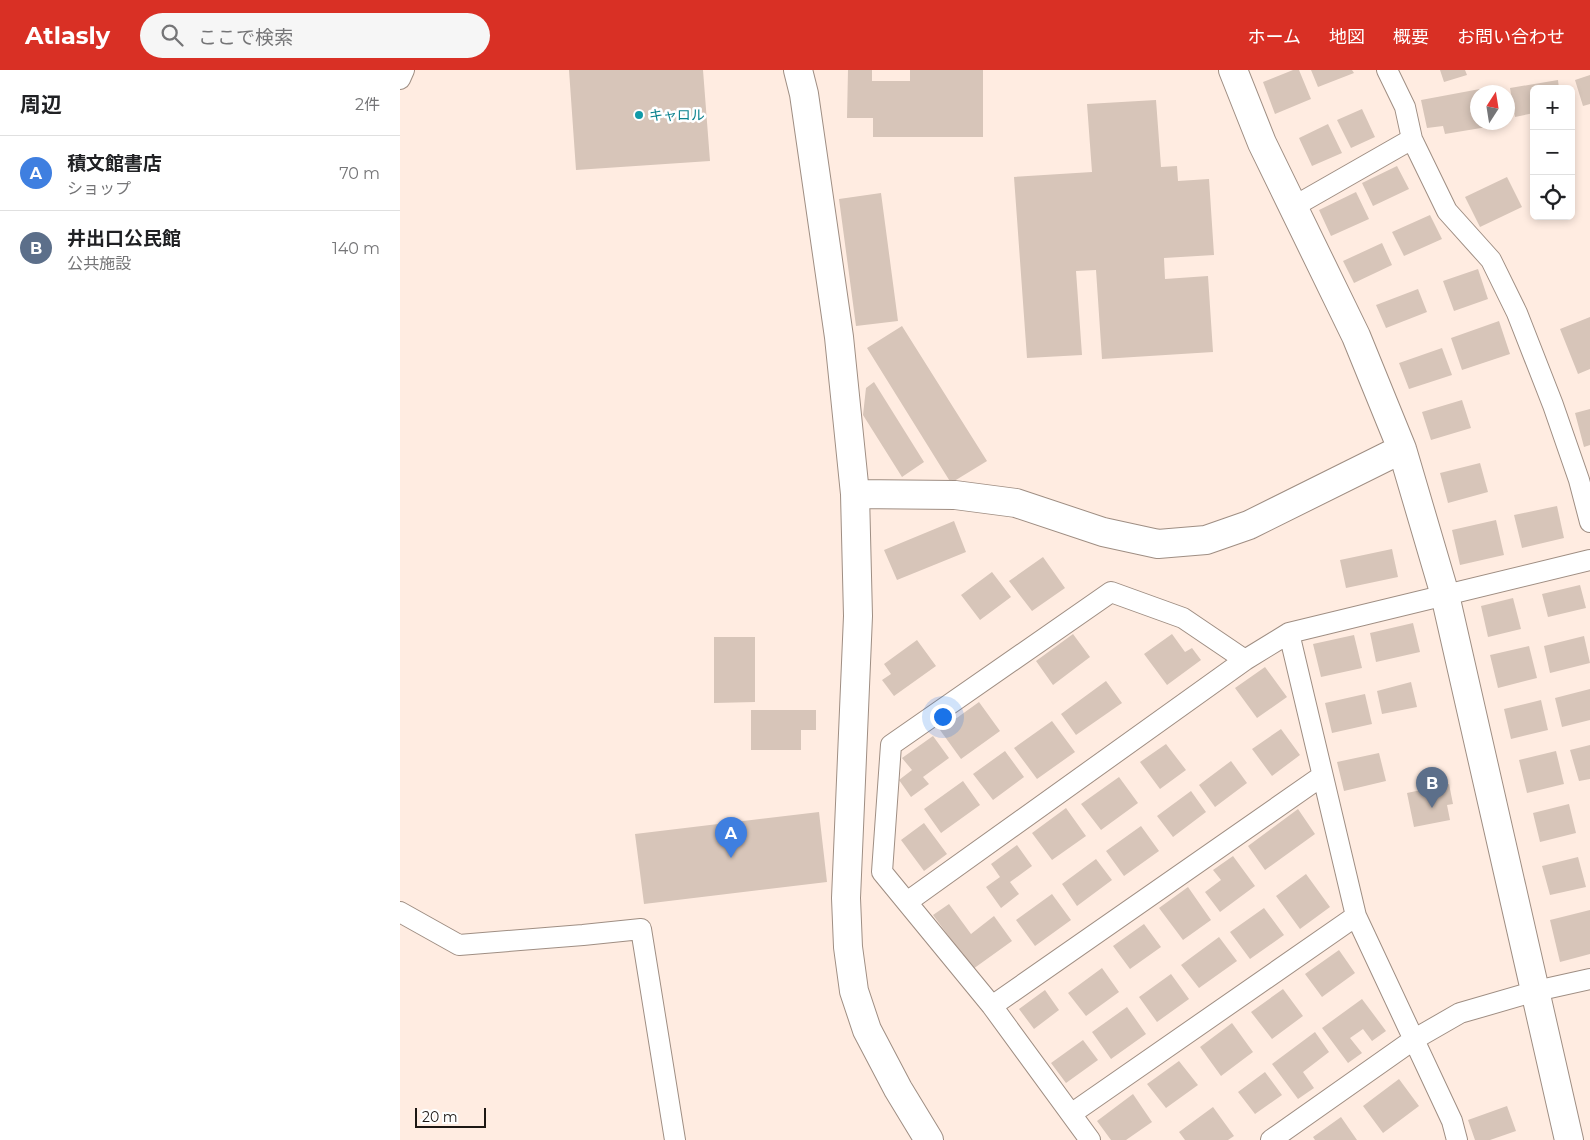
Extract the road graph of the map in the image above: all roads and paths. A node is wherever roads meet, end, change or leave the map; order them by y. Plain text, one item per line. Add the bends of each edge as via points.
1 (404, 70) edge
2 (798, 70) edge
3 (1233, 70) edge
4 (1387, 70) edge
5 (400, 79) edge
6 (1412, 139) junction
7 (1293, 207) junction
8 (1402, 449) junction
9 (855, 494) junction
10 (1590, 522) edge
11 (1590, 560) edge
12 (1445, 595) junction
13 (1289, 633) junction
14 (1244, 660) junction
15 (1322, 776) junction
16 (907, 902) junction
17 (400, 912) edge
18 (1356, 916) junction
19 (1590, 979) edge
20 (1536, 991) junction
21 (992, 1006) junction
22 (1413, 1040) junction
23 (1071, 1114) junction
24 (675, 1140) edge
25 (929, 1140) edge
26 (1090, 1140) edge
27 (1271, 1140) edge
28 (1457, 1140) edge
29 (1569, 1140) edge

1 - 5 street
2 - 9 street via 839,337
3 - 7 street via 1262,143
4 - 6 street via 1405,108
6 - 7 street
6 - 10 street via 1447,211 1491,260 1517,313 1554,404
7 - 8 street via 1356,336
8 - 9 street via 1249,526 1206,540 1158,544 1103,532 1016,503 955,495
8 - 12 street
9 - 25 street via 858,616 846,898 848,947 854,991 867,1030
11 - 12 street
12 - 13 street
12 - 20 street
13 - 14 street
13 - 15 street
14 - 16 street
14 - 16 street via 1183,618 1111,592 891,744 882,872
15 - 18 street
15 - 21 street
16 - 21 street
17 - 24 street via 459,944 641,929
18 - 22 street
18 - 23 street
19 - 20 street
20 - 22 street via 1460,1013
20 - 29 street
21 - 23 street
22 - 27 street
22 - 28 street via 1452,1121
23 - 26 street

